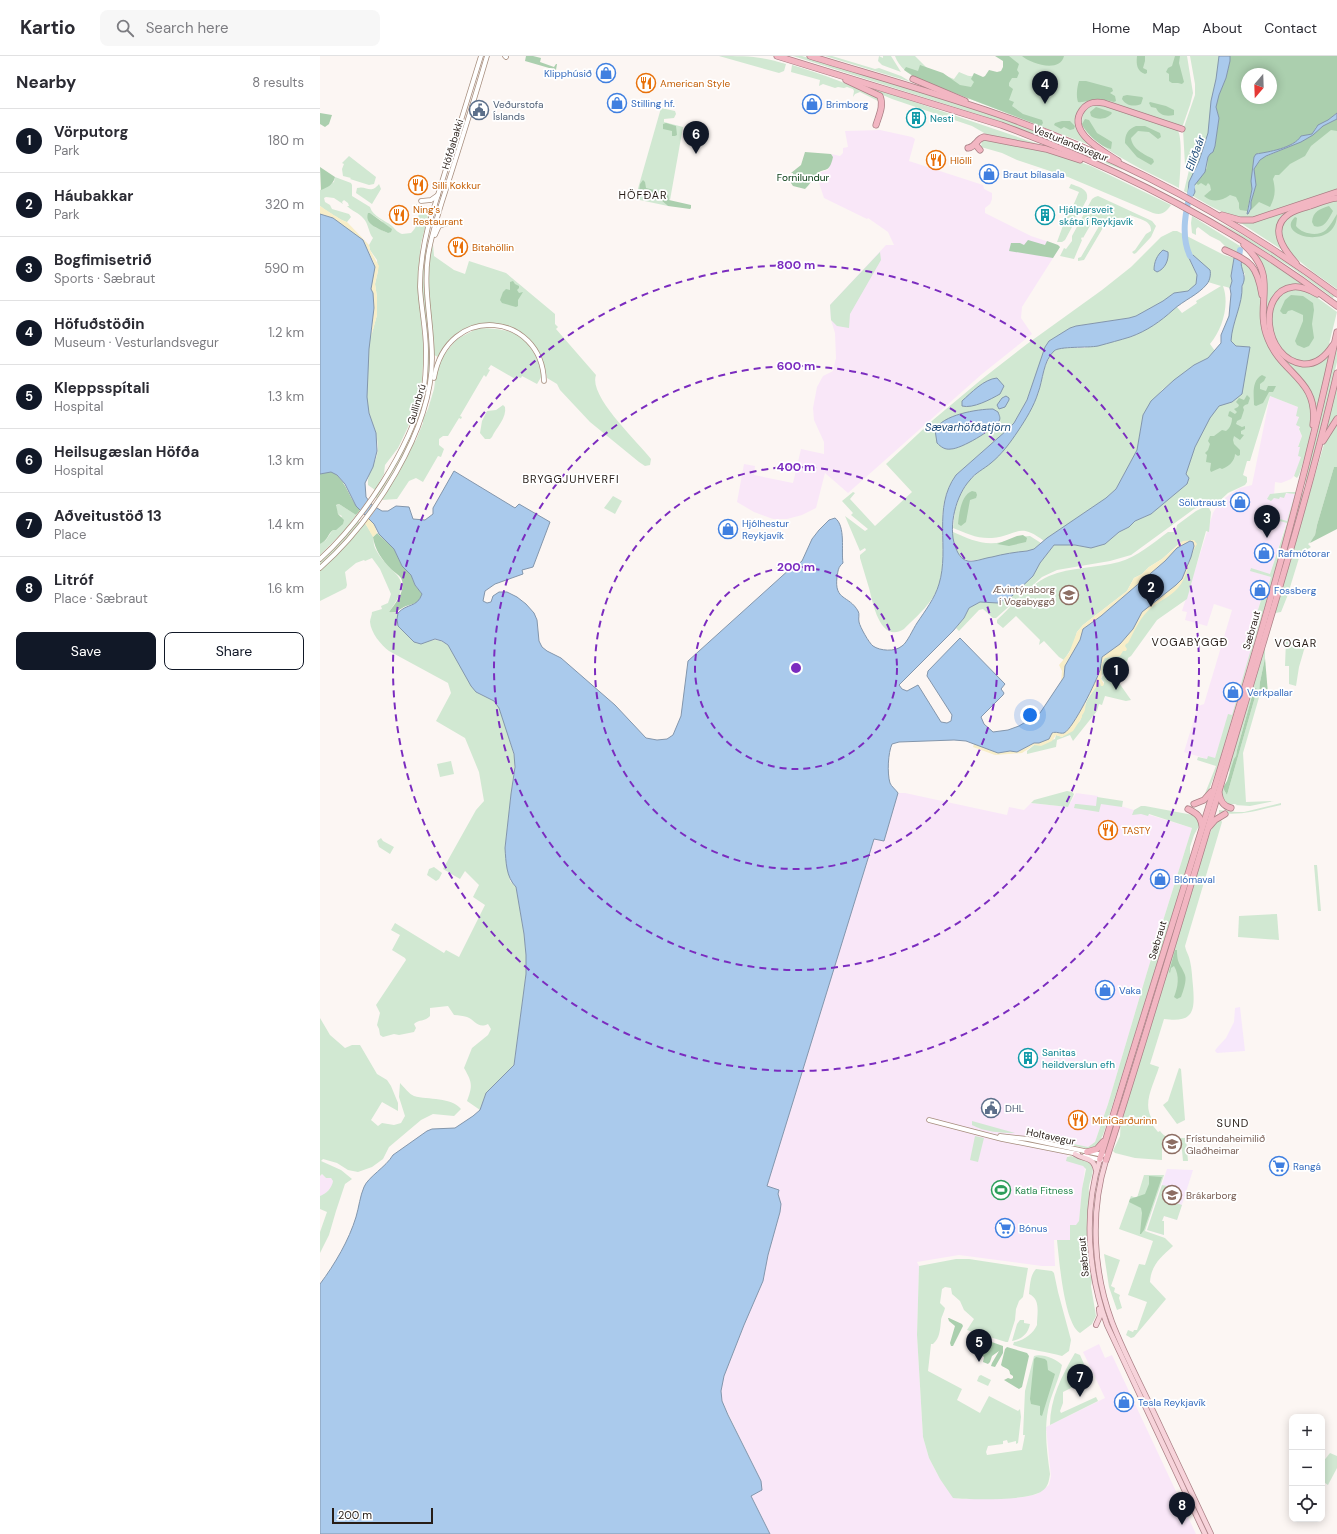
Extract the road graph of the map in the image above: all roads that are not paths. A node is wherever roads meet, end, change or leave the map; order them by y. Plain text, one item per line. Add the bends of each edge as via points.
1 (481, 56) edge
2 (487, 56) edge
3 (777, 56) edge
4 (810, 56) edge
5 (827, 71) junction
6 (913, 79) dead end
7 (997, 114) junction
8 (876, 125) dead end
9 (1182, 129) dead end
10 (975, 144) junction
11 (968, 148) dead end
12 (980, 150) dead end
13 (1109, 168) junction
14 (1132, 170) junction
15 (1337, 192) edge
16 (438, 195) junction
17 (1337, 198) edge
18 (421, 201) dead end
19 (433, 210) joint
20 (1211, 211) junction
21 (438, 214) joint
22 (450, 222) dead end
23 (1232, 234) junction
24 (1225, 250) dead end
25 (428, 254) junction
26 (1300, 267) junction
27 (1336, 293) edge
28 (1335, 304) edge
29 (1264, 309) junction
30 (1337, 332) edge
31 (1335, 341) junction
32 (1337, 373) edge
33 (544, 381) dead end
34 (426, 403) junction
35 (1337, 419) edge
36 (1313, 440) junction
37 (1320, 446) junction
38 (320, 559) edge
39 (320, 568) edge
40 (1214, 787) junction
41 (1219, 792) junction
42 (1194, 804) dead end
43 (1231, 808) dead end
44 (1188, 809) dead end
45 (1225, 814) dead end
46 (1202, 826) junction
47 (1206, 832) junction
48 (929, 1120) dead end
49 (1107, 1135) junction
50 (992, 1136) junction
51 (1087, 1152) junction
52 (1075, 1154) junction
53 (1103, 1157) junction
54 (1096, 1172) junction
55 (1094, 1282) junction
56 (1096, 1325) dead end
57 (1205, 1534) edge
58 (1211, 1534) edge

1 - 16 main road, Höfðabakki
2 - 21 main road, Höfðabakki
3 - 5 highway, Vesturlandsvegur
4 - 7 highway, Vesturlandsvegur
5 - 8 highway via 880,96 882,107
5 - 13 highway, Vesturlandsvegur via 1000,125
6 - 7 highway
7 - 14 highway, Vesturlandsvegur
9 - 14 highway via 1104,103 1090,102 1085,106 1078,122 1085,137
10 - 11 highway
10 - 12 highway
10 - 13 highway via 978,139 984,137 1015,142
13 - 23 highway, Vesturlandsvegur
14 - 20 highway, Vesturlandsvegur
15 - 20 highway via 1253,220 1232,218
16 - 18 main road via 431,200
16 - 19 main road, Höfðabakki
17 - 26 highway via 1289,214 1282,222 1279,231 1281,242
19 - 38 main road, Gullinbrú via 420,270 426,348 422,395 412,425 392,466 354,522
20 - 26 highway, Vesturlandsvegur
21 - 25 main road, Gullinbrú
22 - 25 main road via 438,228
23 - 28 highway, Vesturlandsvegur
23 - 29 highway via 1262,268 1265,285
24 - 29 highway via 1244,259 1257,273
25 - 34 main road, Gullinbrú via 427,287 432,358
26 - 27 highway, Vesturlandsvegur
28 - 31 highway via 1303,288 1288,288 1274,300 1270,311 1270,323 1271,335 1277,347 1286,357 1299,363 1311,364 1321,359
29 - 36 highway via 1265,329 1270,345 1302,382 1312,399
30 - 31 highway, Sæbraut
31 - 36 highway, Sæbraut
32 - 37 highway, Sæbraut
33 - 34 main road via 540,359 523,336 498,325 476,326 454,337 442,351
34 - 39 main road, Gullinbrú via 410,446 394,477 348,542
35 - 37 highway
36 - 40 highway, Sæbraut via 1269,602
37 - 41 highway, Sæbraut
40 - 42 highway via 1206,798
40 - 46 highway, Sæbraut
41 - 43 highway via 1224,805
41 - 47 highway, Sæbraut
44 - 46 highway via 1197,814
45 - 47 highway via 1214,821
46 - 49 highway, Sæbraut
47 - 53 highway, Sæbraut
48 - 50 main road, Holtavegur
49 - 51 highway via 1100,1147
49 - 53 highway, Sæbraut
50 - 51 main road, Holtavegur via 1028,1139
50 - 52 main road, Holtavegur
51 - 53 main road, Holtavegur
52 - 53 main road, Holtavegur
52 - 54 main road via 1093,1162
53 - 54 main road, Sæbraut
53 - 58 main road, Sæbraut via 1096,1237 1100,1281 1112,1321 1128,1358
54 - 55 main road, Sæbraut via 1090,1230
55 - 56 main road via 1100,1314
55 - 57 main road, Sæbraut via 1107,1324

